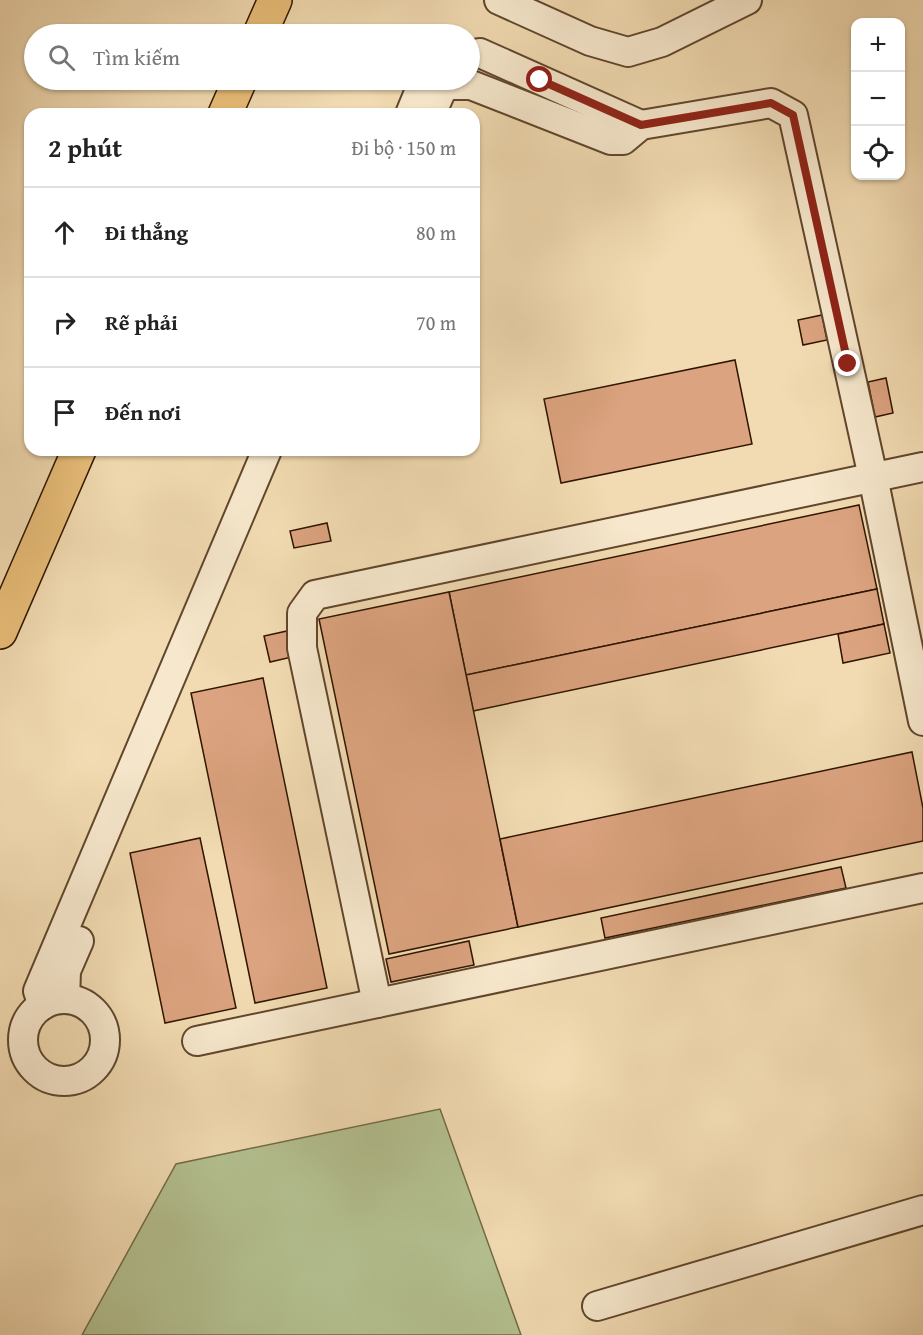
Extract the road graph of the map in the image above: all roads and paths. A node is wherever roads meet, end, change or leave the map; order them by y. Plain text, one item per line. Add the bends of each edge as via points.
1 (275, 0) edge
2 (499, 0) edge
3 (747, 0) edge
4 (264, 24) edge
5 (480, 53) edge
6 (480, 89) edge
7 (236, 90) edge
8 (430, 90) edge
9 (436, 90) edge
10 (228, 108) edge
11 (415, 108) edge
12 (432, 108) edge
13 (641, 125) junction
14 (76, 456) edge
15 (264, 456) edge
16 (285, 456) edge
17 (923, 467) edge
18 (873, 477) junction
19 (0, 632) edge
20 (923, 721) edge
21 (923, 888) edge
22 (377, 1003) junction
23 (197, 1041) dead end
24 (923, 1210) edge
25 (597, 1306) dead end

1 - 4 main road
2 - 3 street via 590,41 628,52 662,42
5 - 13 street
6 - 13 street via 611,140 623,140
7 - 10 main road
8 - 11 street
9 - 12 street
13 - 18 street via 771,103 793,115
14 - 19 main road
15 - 16 street via 38,991 54,1002
17 - 18 street
18 - 20 street
18 - 22 street via 315,595 302,613 302,648
21 - 22 street
22 - 23 street
24 - 25 street

